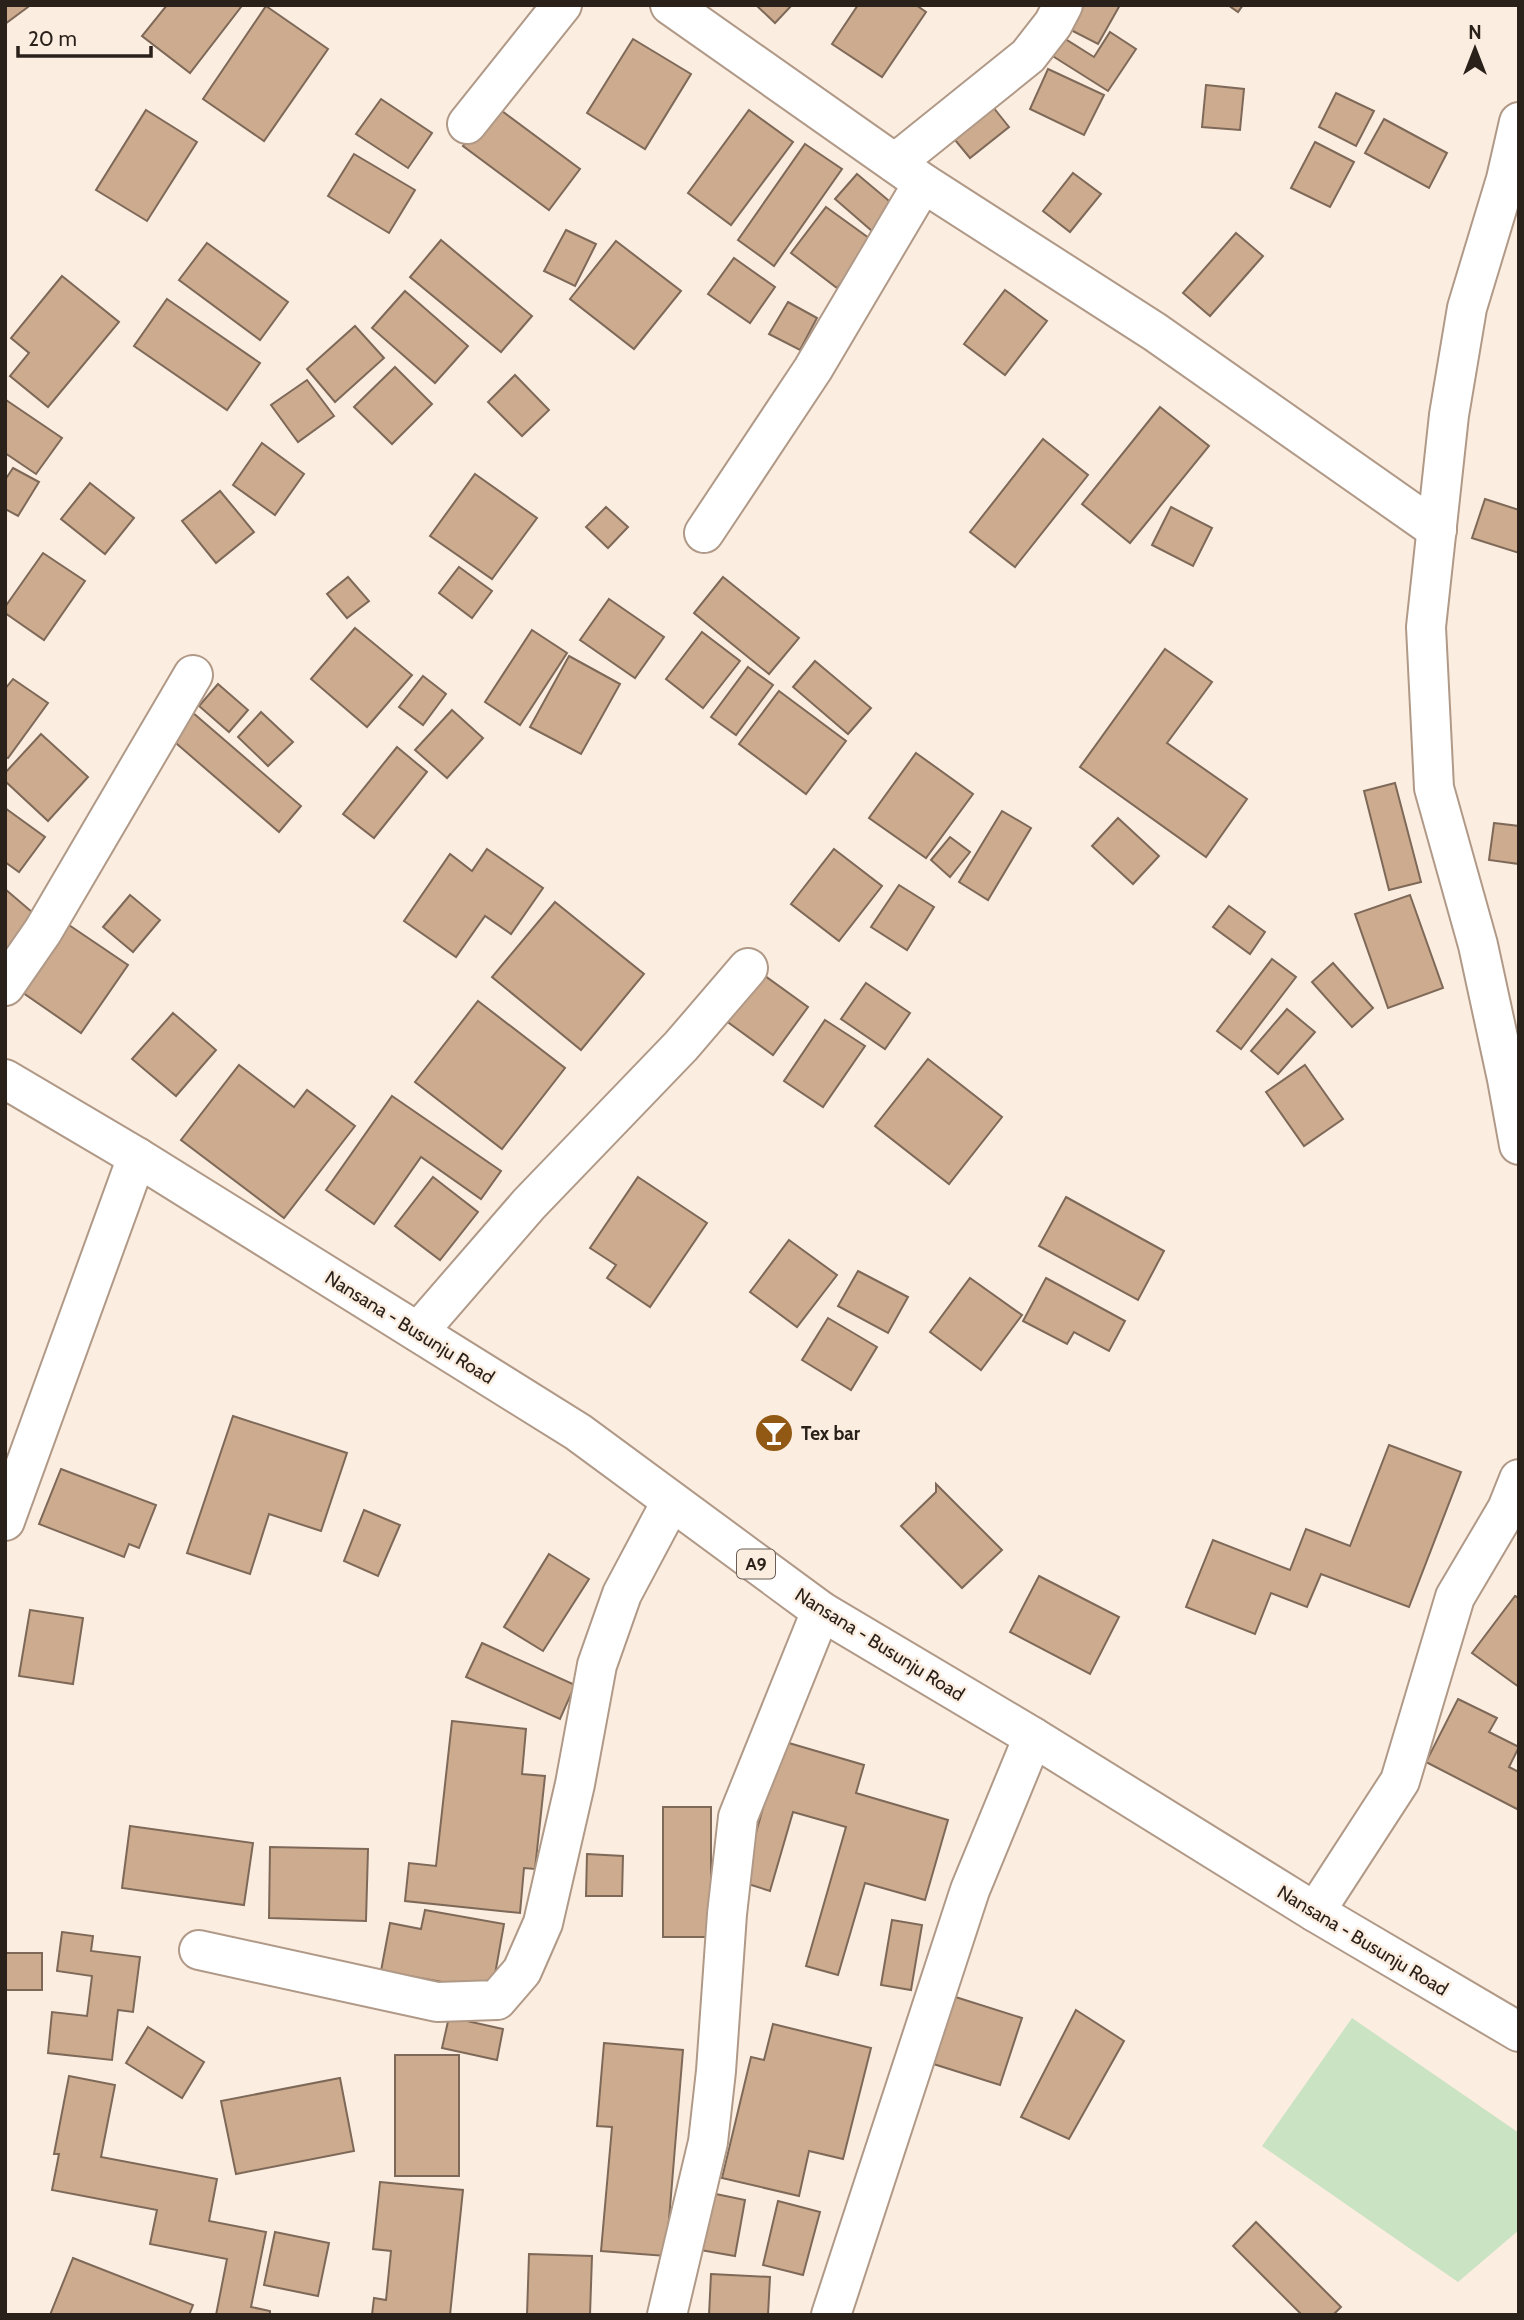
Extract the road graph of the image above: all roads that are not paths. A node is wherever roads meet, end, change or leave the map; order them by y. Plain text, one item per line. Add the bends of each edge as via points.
1 (562, 5) edge
2 (670, 5) edge
3 (1063, 5) edge
4 (1519, 122) edge
5 (467, 124) dead end
6 (909, 173) junction
7 (1437, 530) junction
8 (704, 533) dead end
9 (192, 675) dead end
10 (748, 968) dead end
11 (5, 986) edge
12 (5, 1079) edge
13 (1519, 1145) edge
14 (137, 1157) junction
15 (418, 1332) junction
16 (1519, 1479) edge
17 (671, 1502) junction
18 (5, 1521) edge
19 (821, 1611) junction
20 (1033, 1737) junction
21 (1315, 1912) junction
22 (198, 1950) dead end
23 (1519, 2032) edge
24 (667, 2315) edge
25 (831, 2315) edge

1 - 5 street
2 - 6 street
3 - 6 street via 1028,56
4 - 7 street via 1467,308 1449,415
6 - 7 street via 1155,332
6 - 8 street via 813,369
7 - 13 street via 1426,626 1434,788 1478,945
9 - 11 street via 43,931
10 - 15 street via 681,1046 529,1204
12 - 14 street, Nansana - Busunju Road / A9
14 - 15 street, Nansana - Busunju Road / A9
14 - 18 street
15 - 17 street, Nansana - Busunju Road / A9 via 578,1432
16 - 21 street via 1507,1509 1455,1597 1400,1781
17 - 19 street, Nansana - Busunju Road / A9
17 - 22 street via 622,1594 597,1665 543,1923 522,1970 497,2000 437,2002
19 - 20 street, Nansana - Busunju Road / A9
19 - 24 street via 738,1817 708,2142
20 - 21 street, Nansana - Busunju Road / A9
20 - 25 street via 970,1890
21 - 23 street, Nansana - Busunju Road / A9

